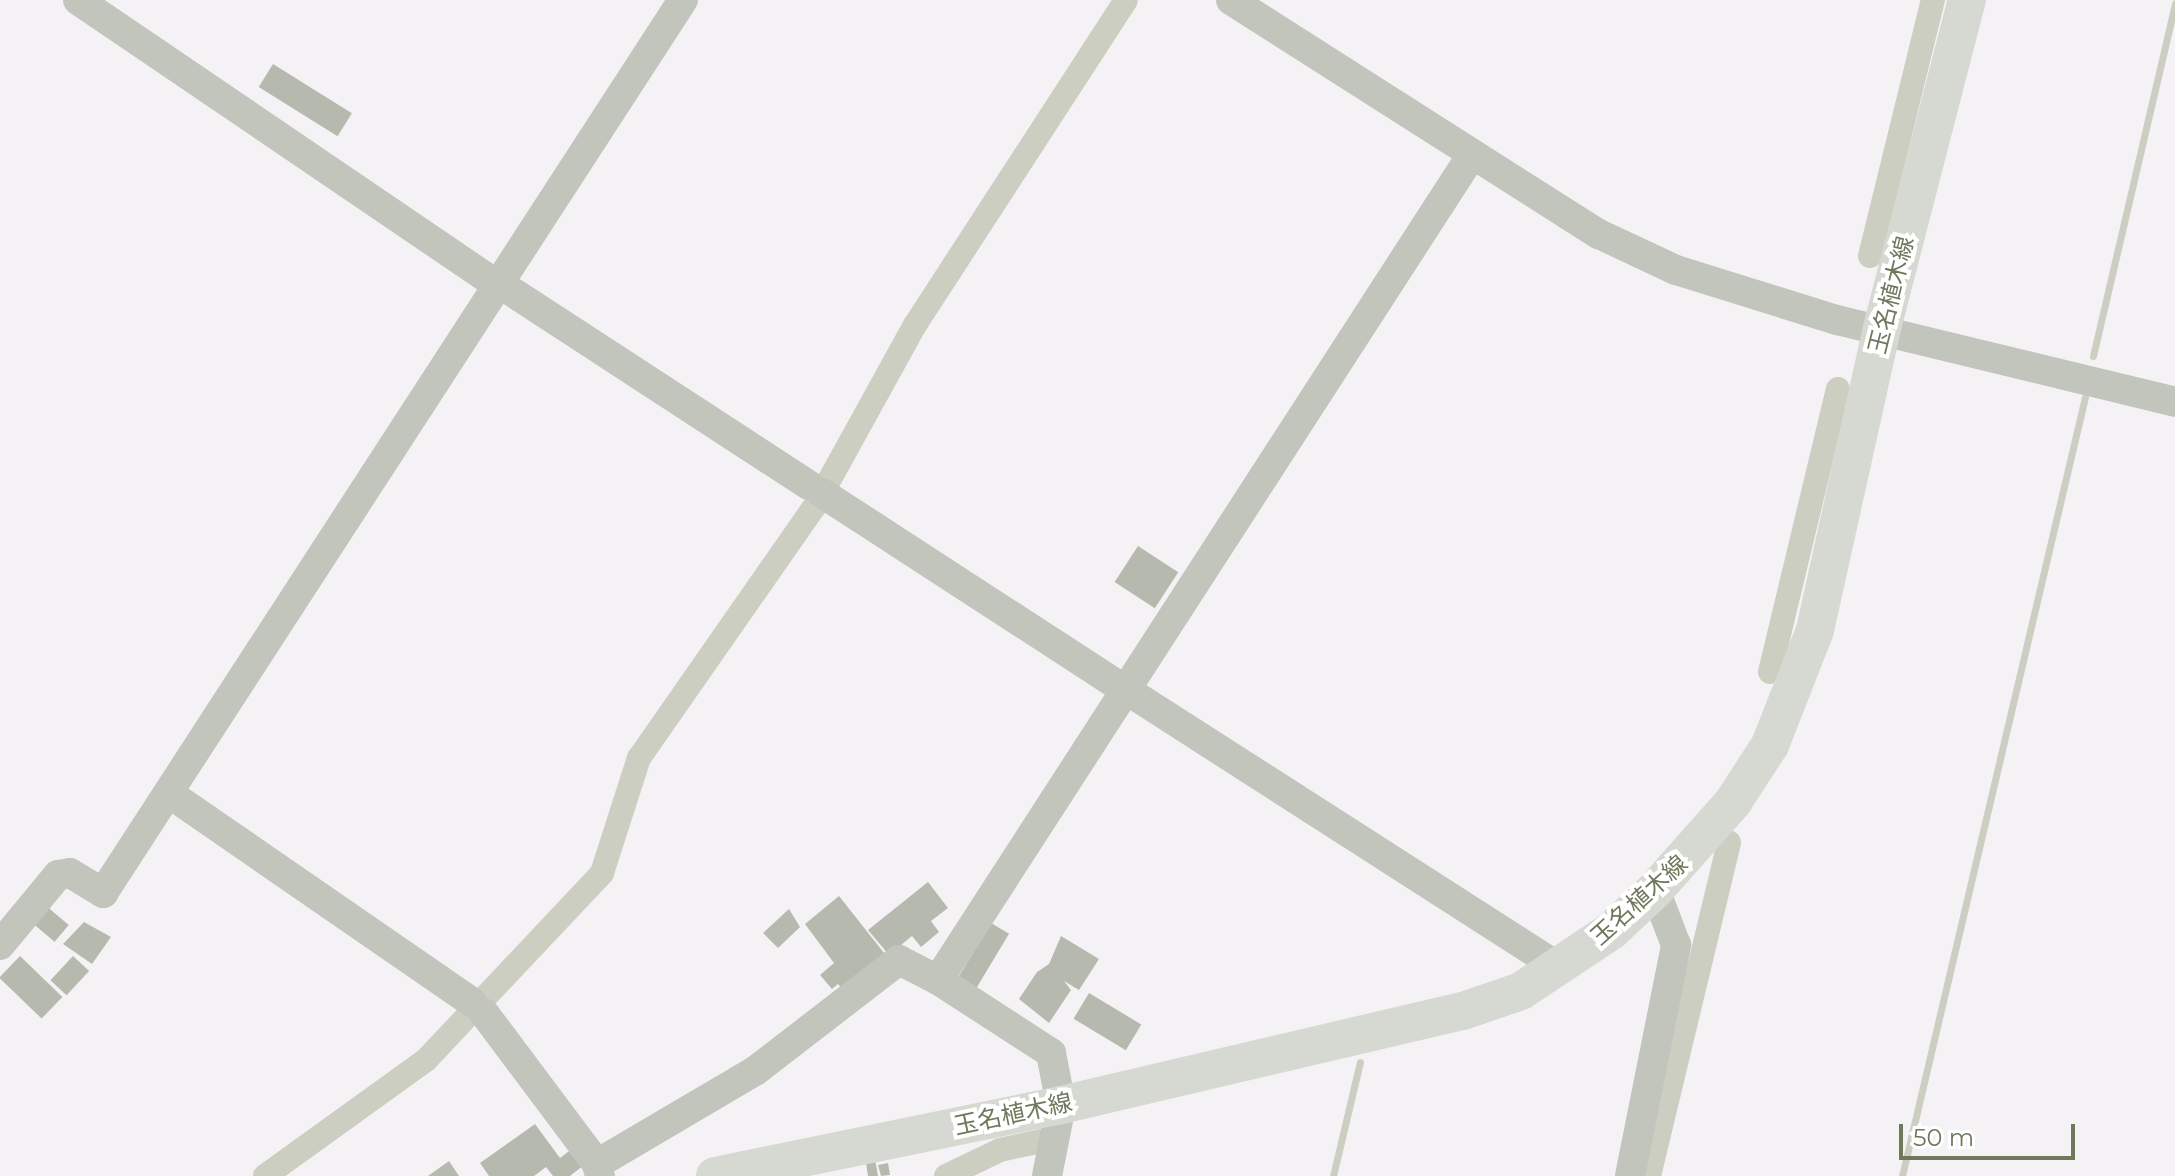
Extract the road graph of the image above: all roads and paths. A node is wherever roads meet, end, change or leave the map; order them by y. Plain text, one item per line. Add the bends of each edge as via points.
1 (78, 0) edge
2 (683, 0) edge
3 (1231, 0) edge
4 (1967, 0) edge
5 (1471, 156) junction
6 (1861, 324) junction
7 (2175, 402) edge
8 (170, 794) junction
9 (1655, 890) junction
10 (1, 939) edge
11 (1558, 967) junction
12 (938, 980) junction
13 (1061, 1105) junction
14 (598, 1170) edge
15 (715, 1176) edge
16 (1047, 1176) edge
17 (1630, 1176) edge

1 - 11 street via 502,286
2 - 8 street
3 - 5 street
4 - 6 main road, 玉名植木線
5 - 6 street via 1599,234 1676,270
5 - 12 street
6 - 7 street
6 - 9 main road, 玉名植木線 via 1815,630 1770,745 1733,802
8 - 10 street via 103,893 70,873 58,875
8 - 14 street via 478,1007
9 - 11 main road, 玉名植木線 via 1611,931
9 - 17 street via 1676,945
11 - 13 main road, 玉名植木線 via 1521,991 1463,1011
12 - 13 street via 1051,1053
12 - 14 street via 899,960 755,1071
13 - 15 main road, 玉名植木線
13 - 16 street

